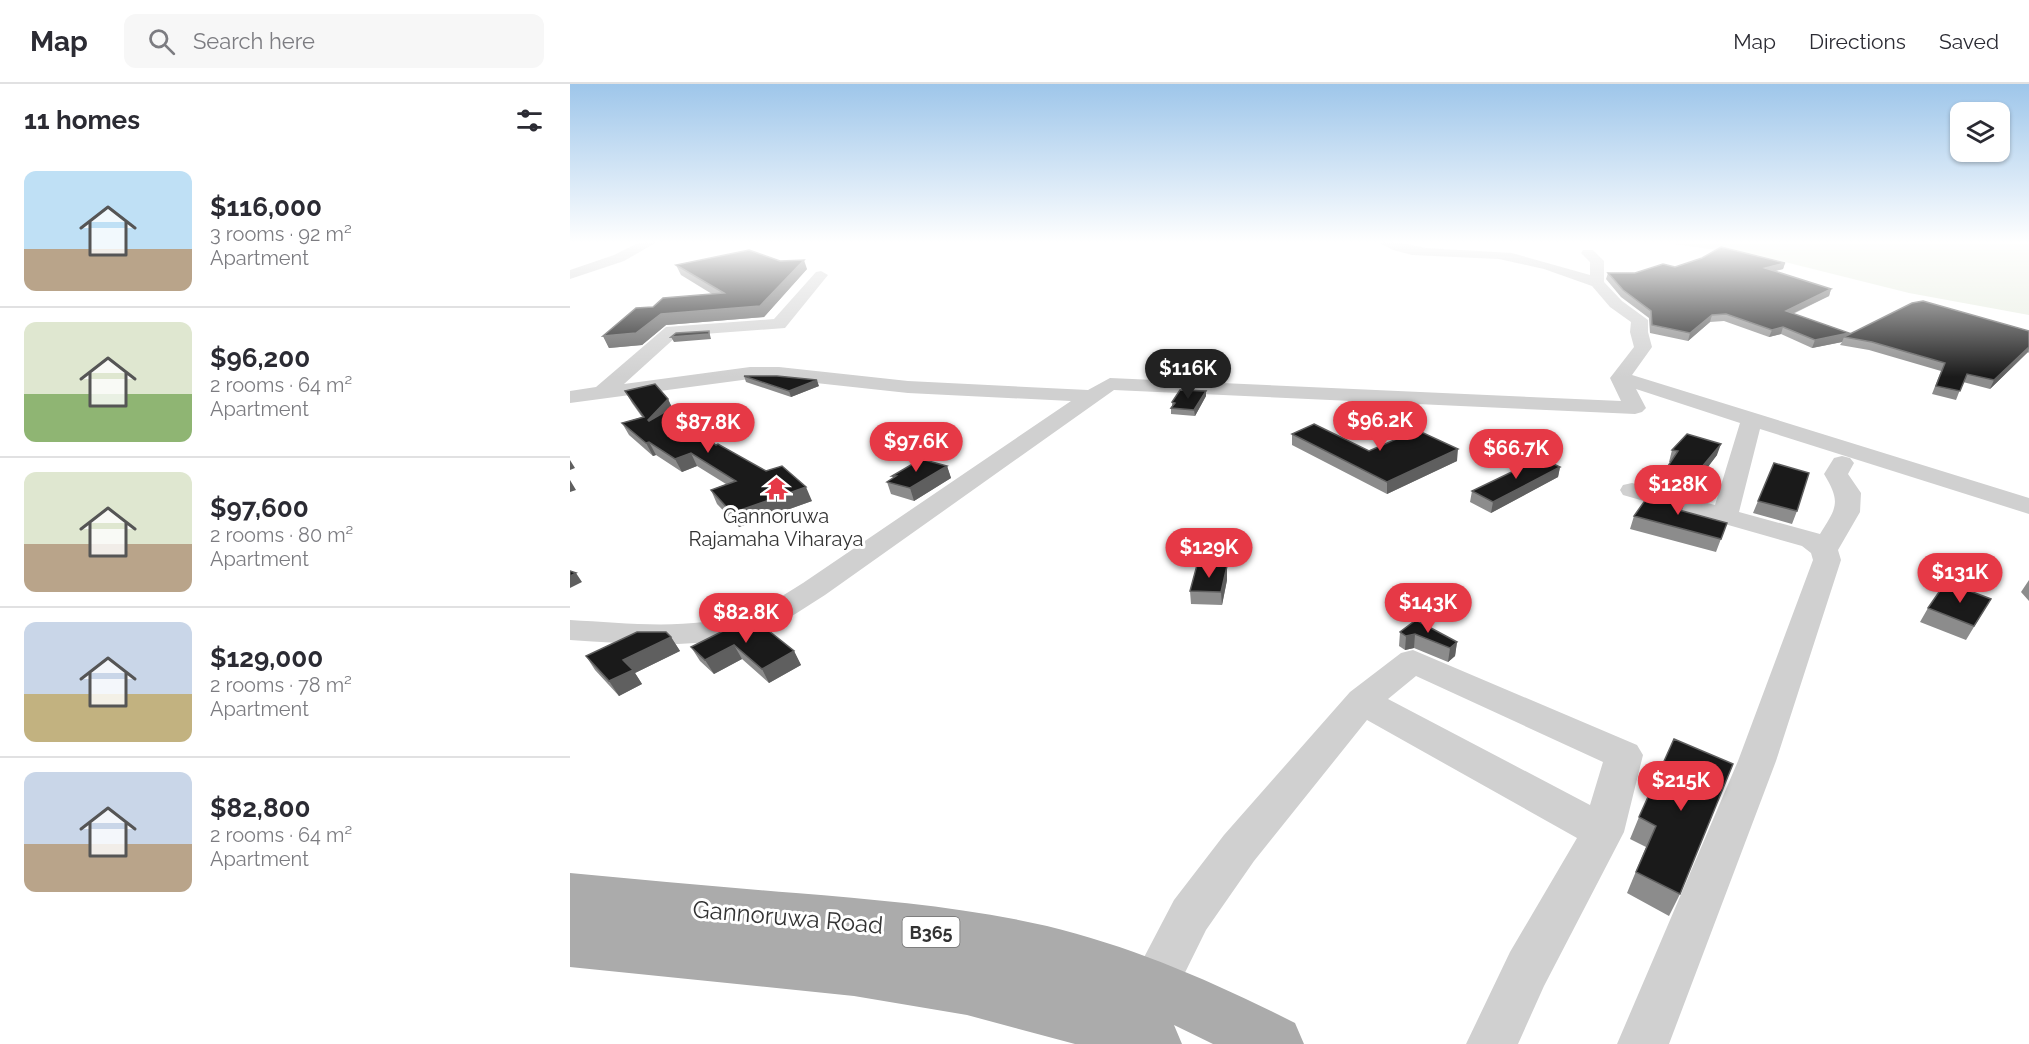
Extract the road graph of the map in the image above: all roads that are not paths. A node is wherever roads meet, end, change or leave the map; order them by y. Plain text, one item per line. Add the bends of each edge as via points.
1 (811, 287) edge
2 (1600, 287) edge
3 (1620, 378) junction
4 (604, 391) junction
5 (1092, 396) junction
6 (570, 397) edge
7 (1752, 419) junction
8 (1842, 463) dead end
9 (1632, 490) dead end
10 (2029, 506) edge
11 (1725, 516) junction
12 (1824, 549) junction
13 (570, 630) edge
14 (1362, 701) junction
15 (1603, 832) junction
16 (570, 897) edge
17 (570, 941) edge
18 (805, 941) junction
19 (1153, 986) junction
20 (1152, 1044) edge
21 (1274, 1044) edge
22 (1492, 1044) edge
23 (1643, 1044) edge

1 - 4 street via 779,324 672,331
2 - 3 street via 1616,304 1640,320 1643,347
3 - 5 street via 1635,408 1110,384
3 - 7 street
4 - 5 street via 779,373 908,387
4 - 6 street
5 - 13 street via 814,589 750,623 673,635
7 - 10 street
7 - 11 street
8 - 12 street via 1836,474 1848,494 1847,512
9 - 11 street
11 - 12 street via 1812,540
12 - 23 street via 1827,560 1756,761
14 - 15 street
14 - 15 street via 1413,661 1624,754
14 - 19 street via 1239,848 1190,915
15 - 22 street via 1527,969
16 - 18 main road, Gannoruwa Road / B365
17 - 18 main road, Gannoruwa Road / B365
18 - 19 main road, Gannoruwa Road / B365 via 893,927 1013,945
18 - 20 main road, Gannoruwa Road / B365 via 935,980 1062,1011
19 - 21 main road, Gannoruwa Road / B365 via 1225,1017

